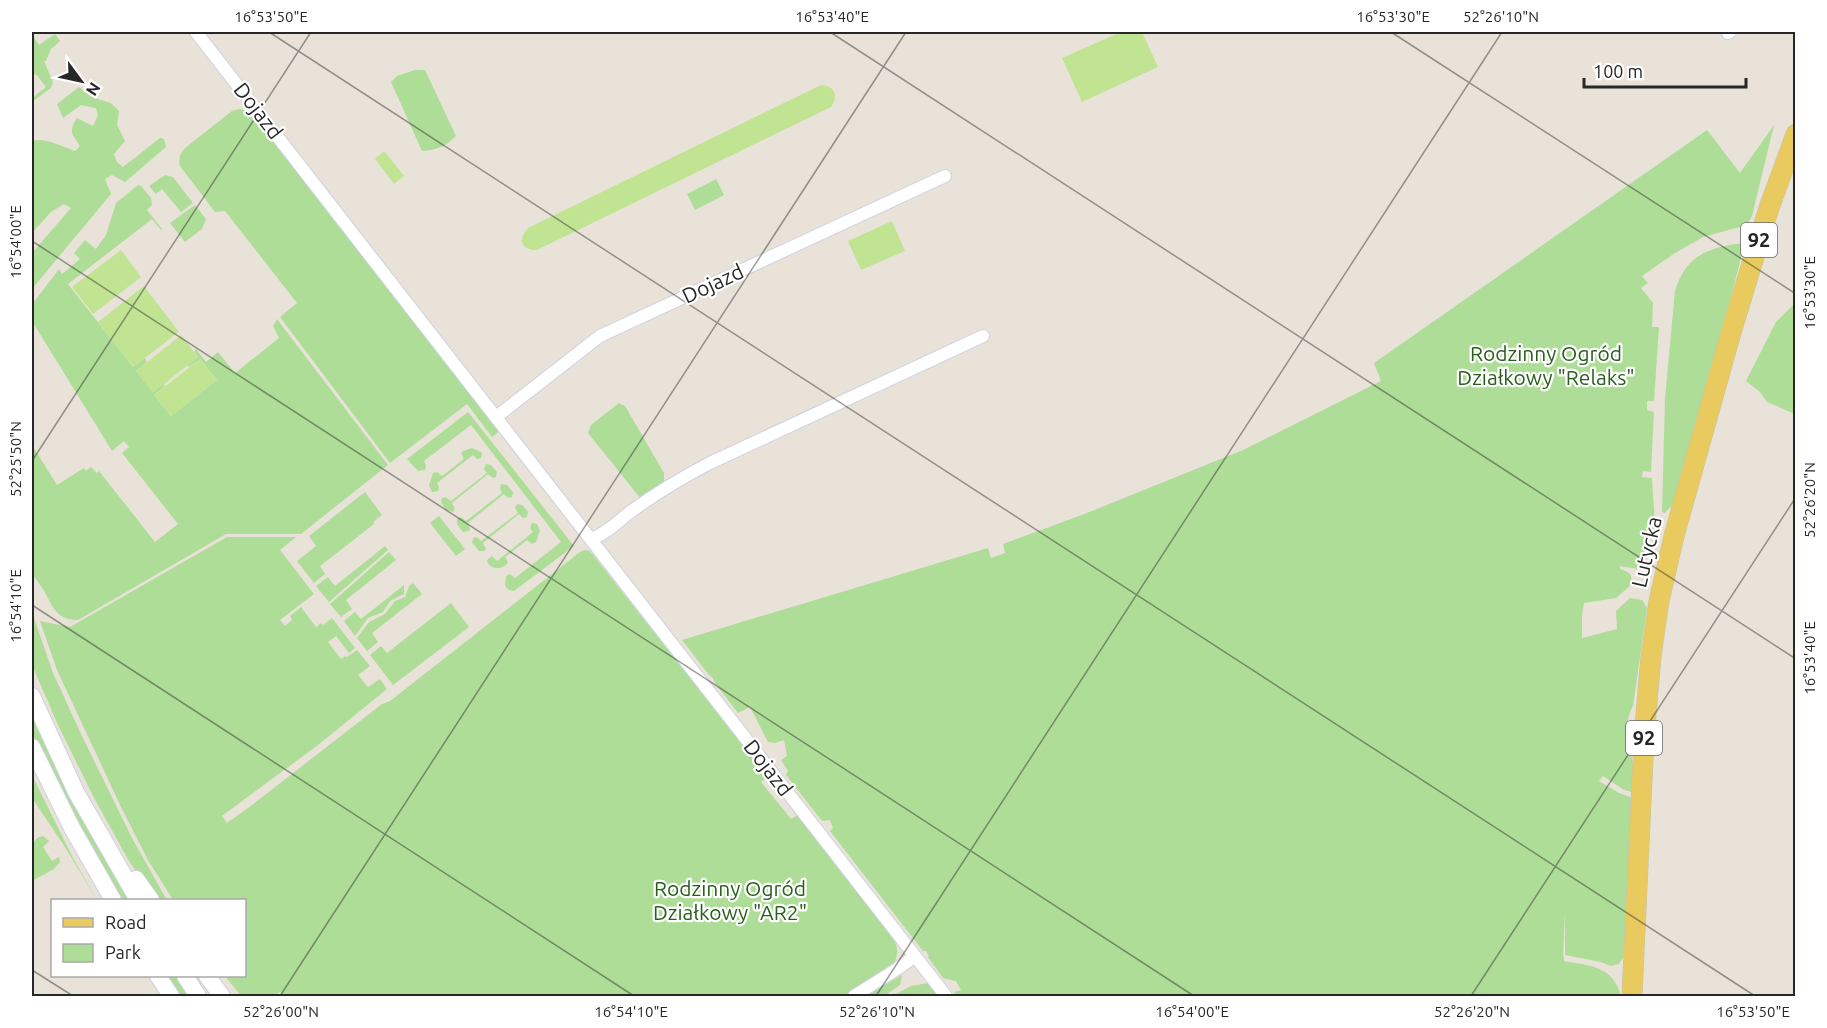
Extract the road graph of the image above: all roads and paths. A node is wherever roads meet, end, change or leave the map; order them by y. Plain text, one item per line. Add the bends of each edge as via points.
1 (196, 32) edge
2 (1796, 134) edge
3 (945, 176) dead end
4 (983, 336) dead end
5 (496, 417) junction
6 (591, 539) junction
7 (32, 696) edge
8 (32, 747) edge
9 (76, 792) junction
10 (112, 899) edge
11 (137, 899) edge
12 (150, 899) edge
13 (914, 957) junction
14 (159, 977) edge
15 (186, 977) edge
16 (208, 977) edge
17 (170, 996) edge
18 (198, 996) edge
19 (222, 996) edge
20 (854, 996) edge
21 (946, 996) edge
22 (1632, 996) edge

1 - 5 street, Dojazd
2 - 22 main road, Lutycka / 92 via 1735,319 1659,601 1644,737
3 - 5 street, Dojazd via 600,336
4 - 6 street via 710,463 674,482
5 - 6 street, Dojazd
6 - 13 street, Dojazd
7 - 9 main road
8 - 10 main road
9 - 11 main road
9 - 12 main road
13 - 20 street
13 - 21 street, Dojazd
14 - 17 main road
15 - 18 main road
16 - 19 main road

